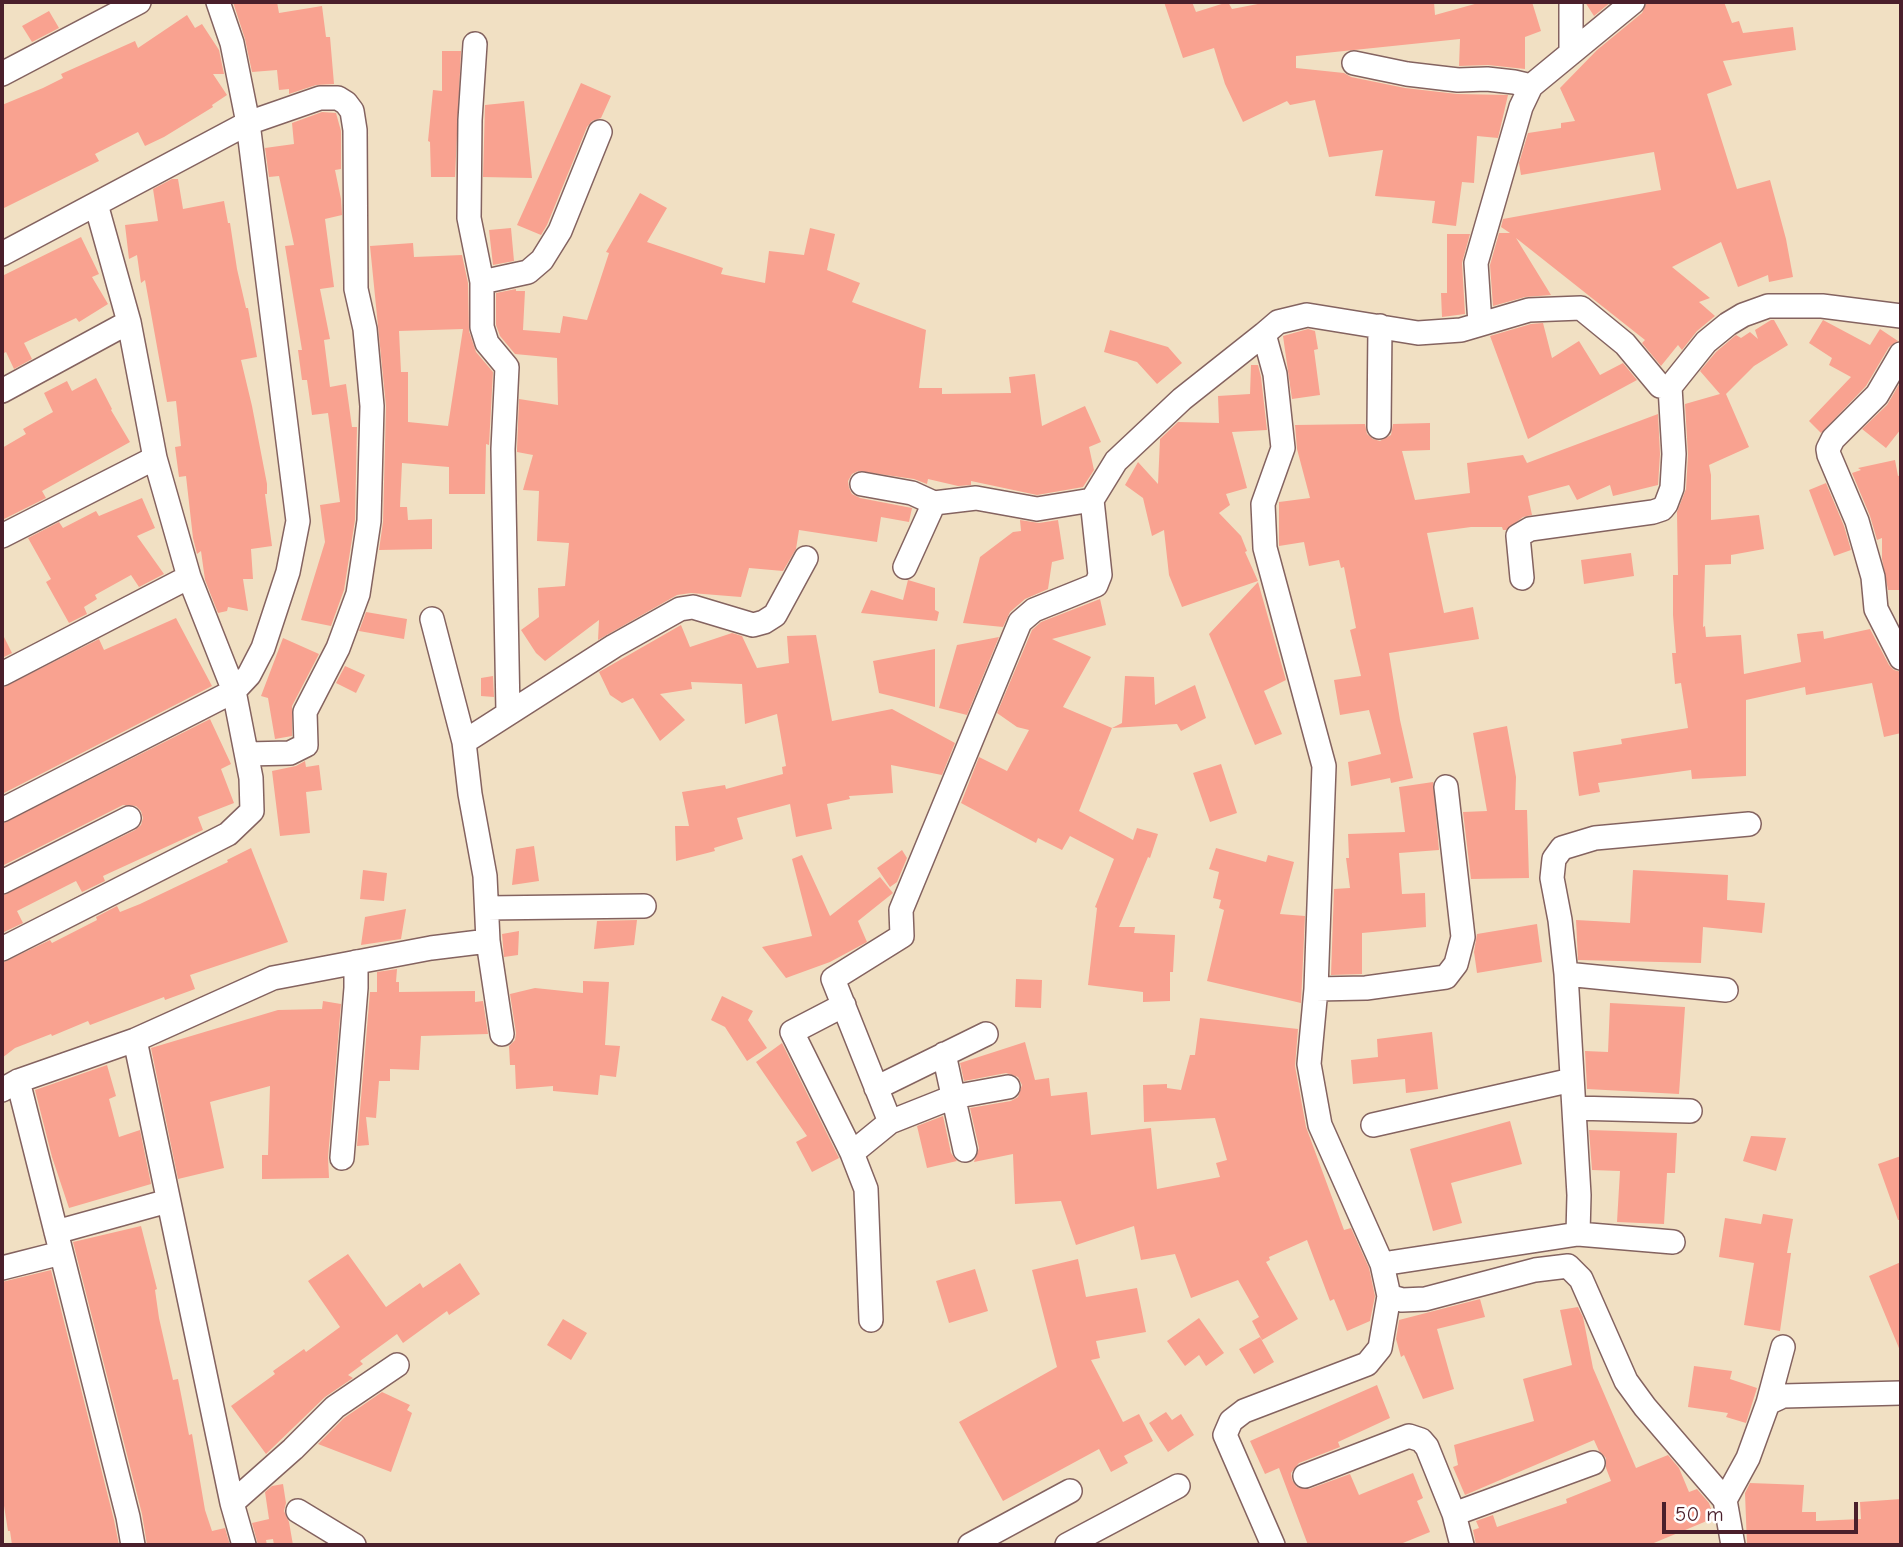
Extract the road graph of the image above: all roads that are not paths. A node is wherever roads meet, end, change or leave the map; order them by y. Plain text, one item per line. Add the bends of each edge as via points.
1 (139, 2) edge
2 (218, 2) edge
3 (1570, 2) edge
4 (1633, 2) edge
5 (475, 44) dead end
6 (1571, 53) junction
7 (1354, 63) dead end
8 (2, 74) edge
9 (1531, 86) junction
10 (248, 123) junction
11 (600, 132) dead end
12 (96, 204) junction
13 (2, 254) edge
14 (482, 282) junction
15 (1901, 316) edge
16 (129, 322) junction
17 (1480, 324) junction
18 (1380, 327) junction
19 (1264, 334) junction
20 (1901, 354) edge
21 (1670, 387) junction
22 (2, 391) edge
23 (1379, 427) dead end
24 (155, 458) junction
25 (862, 484) dead end
26 (1092, 500) junction
27 (934, 503) junction
28 (2, 537) edge
29 (806, 558) dead end
30 (905, 566) dead end
31 (189, 577) junction
32 (1522, 578) dead end
33 (432, 619) dead end
34 (1901, 658) edge
35 (2, 674) edge
36 (234, 691) junction
37 (508, 712) junction
38 (464, 742) junction
39 (247, 754) junction
40 (1446, 787) dead end
41 (2, 810) edge
42 (129, 818) dead end
43 (1749, 824) dead end
44 (2, 882) edge
45 (644, 906) dead end
46 (487, 908) junction
47 (488, 941) junction
48 (2, 948) edge
49 (356, 962) junction
50 (1566, 974) junction
51 (1317, 989) junction
52 (1727, 990) dead end
53 (844, 1005) junction
54 (502, 1034) dead end
55 (986, 1034) dead end
56 (135, 1040) junction
57 (944, 1054) junction
58 (1572, 1080) junction
59 (10, 1086) edge
60 (1008, 1087) dead end
61 (876, 1088) junction
62 (953, 1097) junction
63 (1573, 1108) junction
64 (1690, 1111) dead end
65 (890, 1122) junction
66 (1373, 1125) dead end
67 (965, 1150) dead end
68 (852, 1153) junction
69 (342, 1158) dead end
70 (168, 1201) junction
71 (1578, 1234) junction
72 (58, 1242) junction
73 (1673, 1242) dead end
74 (1381, 1264) junction
75 (2, 1268) edge
76 (1389, 1296) junction
77 (871, 1320) dead end
78 (1783, 1347) dead end
79 (397, 1365) dead end
80 (1901, 1393) edge
81 (1768, 1403) junction
82 (1593, 1463) dead end
83 (1305, 1476) dead end
84 (1178, 1486) dead end
85 (1070, 1491) dead end
86 (1725, 1500) junction
87 (232, 1503) junction
88 (298, 1511) dead end
89 (1454, 1514) junction
90 (133, 1545) edge
91 (244, 1545) edge
92 (354, 1545) edge
93 (970, 1545) edge
94 (1067, 1545) edge
95 (1273, 1545) edge
96 (1462, 1545) edge
97 (1732, 1545) edge

1 - 8 street
2 - 10 street via 232,43
3 - 6 street
4 - 6 street
5 - 14 street via 468,210
6 - 9 street
7 - 9 street via 1433,77
9 - 17 street via 1476,263
10 - 12 street
10 - 36 street via 298,521 288,572 263,648
10 - 39 street via 320,98 338,98 352,111 356,289 372,406 369,521 358,594 338,648 304,712 306,745 290,753
11 - 14 street via 560,231 542,260 528,272
12 - 13 street
12 - 16 street
14 - 37 street via 482,327 487,343 507,367 503,449
15 - 21 street via 1822,306 1768,306 1743,315 1706,342
16 - 22 street
16 - 24 street
17 - 18 street via 1418,333
17 - 21 street via 1529,310 1581,308 1625,344 1660,386
18 - 19 street via 1307,315 1278,321
18 - 23 street
19 - 26 street via 1182,399 1116,461
19 - 51 street via 1275,374 1283,448 1263,504 1265,548 1324,766
20 - 34 street via 1877,395 1828,449 1857,521 1873,577 1876,609
21 - 32 street via 1674,454 1666,504 1653,512 1530,529 1518,536
24 - 28 street
24 - 31 street
25 - 27 street
26 - 27 street via 1037,509 976,498
26 - 53 street via 1100,575 1096,585 1034,610 1020,622 906,894 902,936 833,979
27 - 30 street
29 - 37 street via 775,615 764,622 753,625 686,606
31 - 35 street
31 - 36 street
33 - 38 street
36 - 39 street
36 - 41 street
37 - 38 street
38 - 46 street
39 - 48 street via 252,811 228,834
40 - 51 street via 1463,937 1455,964 1446,977 1366,988
42 - 44 street
43 - 50 street via 1595,838 1562,848 1554,859 1552,877
45 - 46 street
46 - 47 street
47 - 49 street
47 - 54 street
49 - 56 street via 273,978
49 - 69 street
50 - 52 street
50 - 58 street
51 - 74 street via 1309,1064 1320,1125
53 - 61 street
53 - 68 street via 792,1032
55 - 57 street
56 - 59 street
56 - 70 street
57 - 61 street
57 - 62 street
58 - 63 street
58 - 66 street
59 - 72 street
60 - 62 street
61 - 65 street
62 - 65 street
62 - 67 street
63 - 64 street
63 - 71 street
65 - 68 street
68 - 77 street via 866,1189
70 - 72 street
70 - 87 street
71 - 73 street
71 - 74 street
72 - 75 street
72 - 90 street
74 - 76 street
76 - 86 street via 1425,1299 1535,1270 1569,1266 1581,1279 1626,1381
76 - 95 street via 1380,1348 1367,1363 1244,1411 1231,1421 1225,1435
78 - 81 street
79 - 87 street via 335,1407
80 - 81 street via 1783,1396
81 - 86 street via 1748,1458
82 - 89 street
83 - 89 street via 1409,1436 1427,1447
84 - 94 street
85 - 93 street
86 - 97 street
87 - 91 street
88 - 92 street
89 - 96 street

